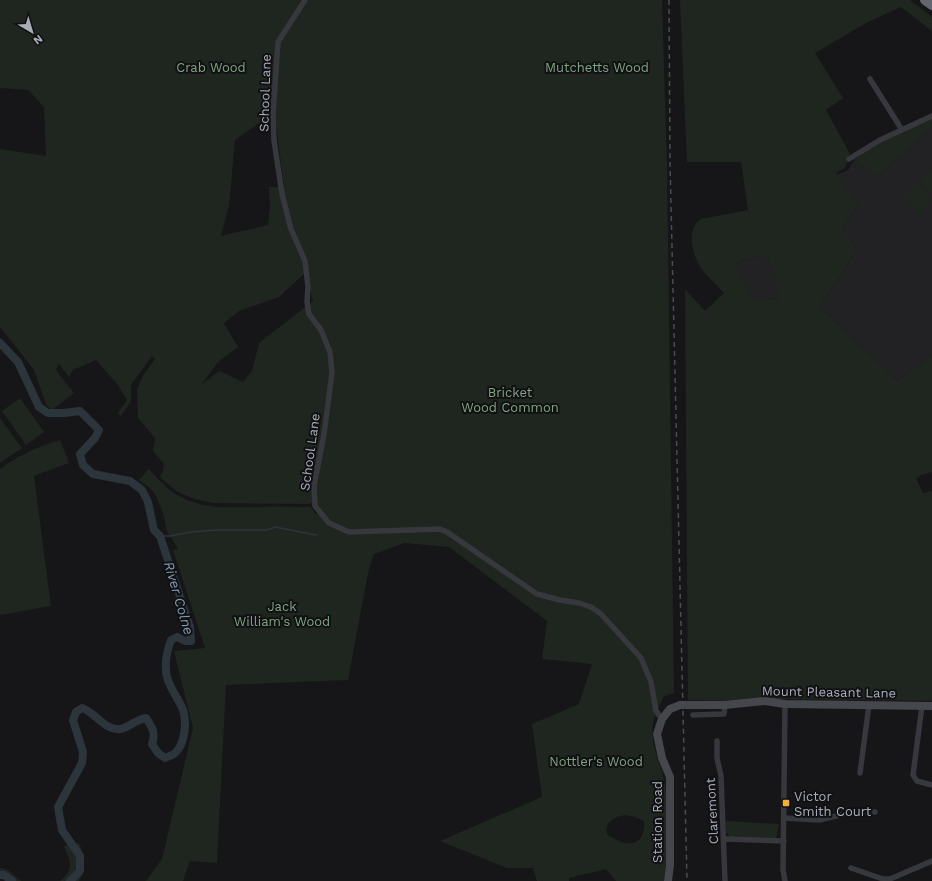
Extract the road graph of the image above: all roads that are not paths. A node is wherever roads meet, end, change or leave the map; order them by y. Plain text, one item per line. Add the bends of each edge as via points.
1 (305, 0) edge
2 (925, 0) edge
3 (932, 6) edge
4 (870, 80) dead end
5 (932, 116) edge
6 (902, 130) junction
7 (850, 159) dead end
8 (785, 704) junction
9 (725, 705) junction
10 (869, 705) junction
11 (922, 706) junction
12 (932, 706) edge
13 (693, 715) dead end
14 (662, 719) junction
15 (717, 741) dead end
16 (860, 773) dead end
17 (932, 785) edge
18 (875, 812) dead end
19 (784, 818) junction
20 (724, 839) junction
21 (784, 841) junction
22 (932, 861) edge
23 (851, 868) dead end
24 (668, 881) edge
25 (725, 881) edge
26 (785, 881) edge

1 - 14 street, School Lane via 278,42 273,114 282,194 291,229 305,261 309,314 321,330 330,352 332,373 314,486 314,506 329,523 349,532 440,529 537,594 591,607 601,614 640,658 651,682 656,711
2 - 3 highway
4 - 6 street
5 - 6 street
6 - 7 street
8 - 9 street, Mount Pleasant Lane via 765,702
8 - 10 street, Mount Pleasant Lane
8 - 19 street
9 - 13 street via 724,714
9 - 14 street, Mount Pleasant Lane via 677,706 670,709
10 - 11 street, Mount Pleasant Lane
10 - 16 street
11 - 12 street, Mount Pleasant Lane
11 - 17 street via 913,775 918,781
14 - 24 street, Station Road via 657,734 662,758 670,777
15 - 20 street, Claremont
18 - 19 street via 853,812 819,820
19 - 21 street
20 - 21 street
20 - 25 street, Claremont
21 - 26 street
22 - 23 street via 890,879

